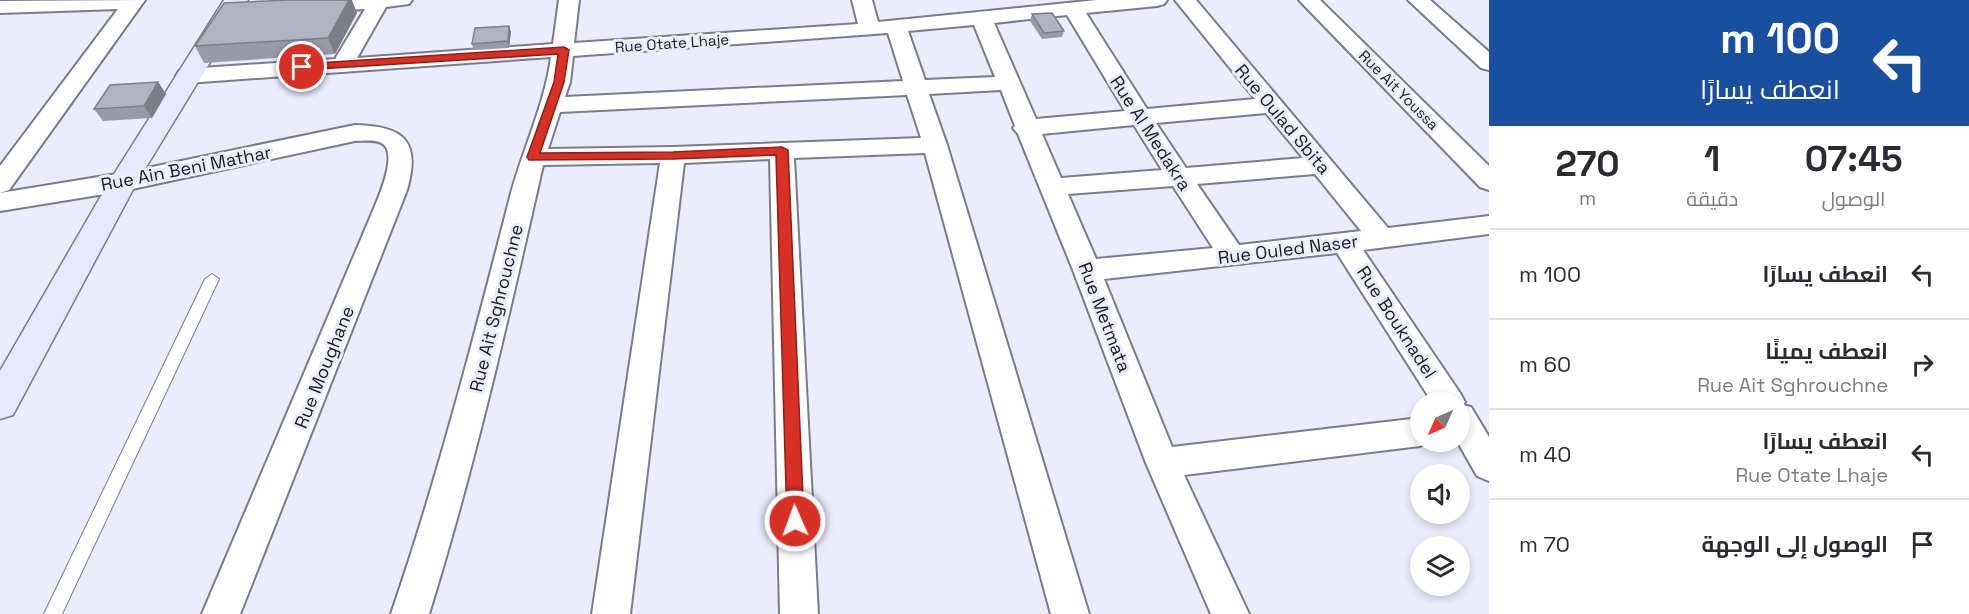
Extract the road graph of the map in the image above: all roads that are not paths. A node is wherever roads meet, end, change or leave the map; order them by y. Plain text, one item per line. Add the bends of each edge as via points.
1 (402, 0) edge
2 (569, 0) edge
3 (862, 0) edge
4 (944, 0) edge
5 (1157, 0) edge
6 (1185, 0) edge
7 (1310, 0) edge
8 (1418, 0) edge
9 (134, 1) edge
10 (380, 1) edge
11 (47, 3) edge
12 (0, 7) edge
13 (240, 7) edge
14 (299, 7) edge
15 (1073, 9) junction
16 (981, 19) junction
17 (953, 22) junction
18 (896, 27) junction
19 (870, 29) junction
20 (564, 50) junction
21 (1489, 63) edge
22 (342, 65) junction
23 (187, 76) junction
24 (1009, 83) junction
25 (916, 89) junction
26 (552, 105) junction
27 (1271, 105) junction
28 (1140, 117) junction
29 (1026, 128) junction
30 (372, 132) joint
31 (935, 145) junction
32 (782, 150) junction
33 (673, 155) junction
34 (533, 157) junction
35 (1321, 165) junction
36 (1180, 178) junction
37 (1489, 181) edge
38 (123, 183) junction
39 (0, 184) edge
40 (1052, 188) junction
41 (0, 202) edge
42 (1489, 225) edge
43 (1382, 238) junction
44 (1344, 243) junction
45 (1232, 256) junction
46 (1087, 270) junction
47 (212, 279) dead end
48 (1446, 392) edge
49 (0, 404) edge
50 (1470, 430) edge
51 (1410, 433) edge
52 (1162, 463) junction
53 (1489, 466) edge
54 (53, 614) edge
55 (221, 614) edge
56 (410, 614) edge
57 (611, 614) edge
58 (799, 614) edge
59 (1070, 614) edge
60 (1230, 614) edge

1 - 10 street
2 - 20 street, Rue Ait Sghrouchne
3 - 19 street
4 - 17 street
5 - 15 street, Rue Otate Lhaje
6 - 27 street, Rue Oulad Sbita
7 - 37 street, Rue Ait Youssa
8 - 21 street
9 - 11 street
9 - 39 street
10 - 14 street
10 - 22 street
11 - 12 street
13 - 23 street
15 - 16 street, Rue Otate Lhaje
15 - 28 street, Rue Al Medakra
16 - 17 street, Rue Otate Lhaje
16 - 24 street, Rue Metmata
17 - 18 street, Rue Otate Lhaje
18 - 19 street, Rue Otate Lhaje
18 - 25 street
19 - 20 street, Rue Otate Lhaje
20 - 22 street, Rue Otate Lhaje
20 - 26 street, Rue Ait Sghrouchne
22 - 23 street, Rue Otate Lhaje
23 - 38 street
24 - 25 street
24 - 29 street, Rue Metmata
25 - 26 street
25 - 31 street
26 - 34 street, Rue Ait Sghrouchne
27 - 28 street
27 - 35 street, Rue Oulad Sbita
28 - 29 street
28 - 36 street, Rue Al Medakra
29 - 40 street, Rue Metmata
30 - 38 street, Rue Ain Beni Mathar
30 - 55 street, Rue Moughane via 391,137 402,152 396,183
31 - 32 street
31 - 59 street
32 - 33 street
32 - 58 street
33 - 34 street
33 - 57 street
34 - 56 street, Rue Ait Sghrouchne via 480,372 438,528
35 - 36 street
35 - 43 street, Rue Oulad Sbita
36 - 40 street
36 - 45 street, Rue Al Medakra
38 - 41 street, Rue Ain Beni Mathar
38 - 49 street
40 - 46 street, Rue Metmata
42 - 43 street, Rue Ouled Naser
43 - 44 street, Rue Ouled Naser
44 - 45 street, Rue Ouled Naser
44 - 48 street, Rue Bouknadel
45 - 46 street, Rue Ouled Naser
46 - 52 street, Rue Metmata
47 - 54 lane
50 - 53 street, Rue Bouknadel
51 - 52 street
52 - 60 street, Rue Metmata

